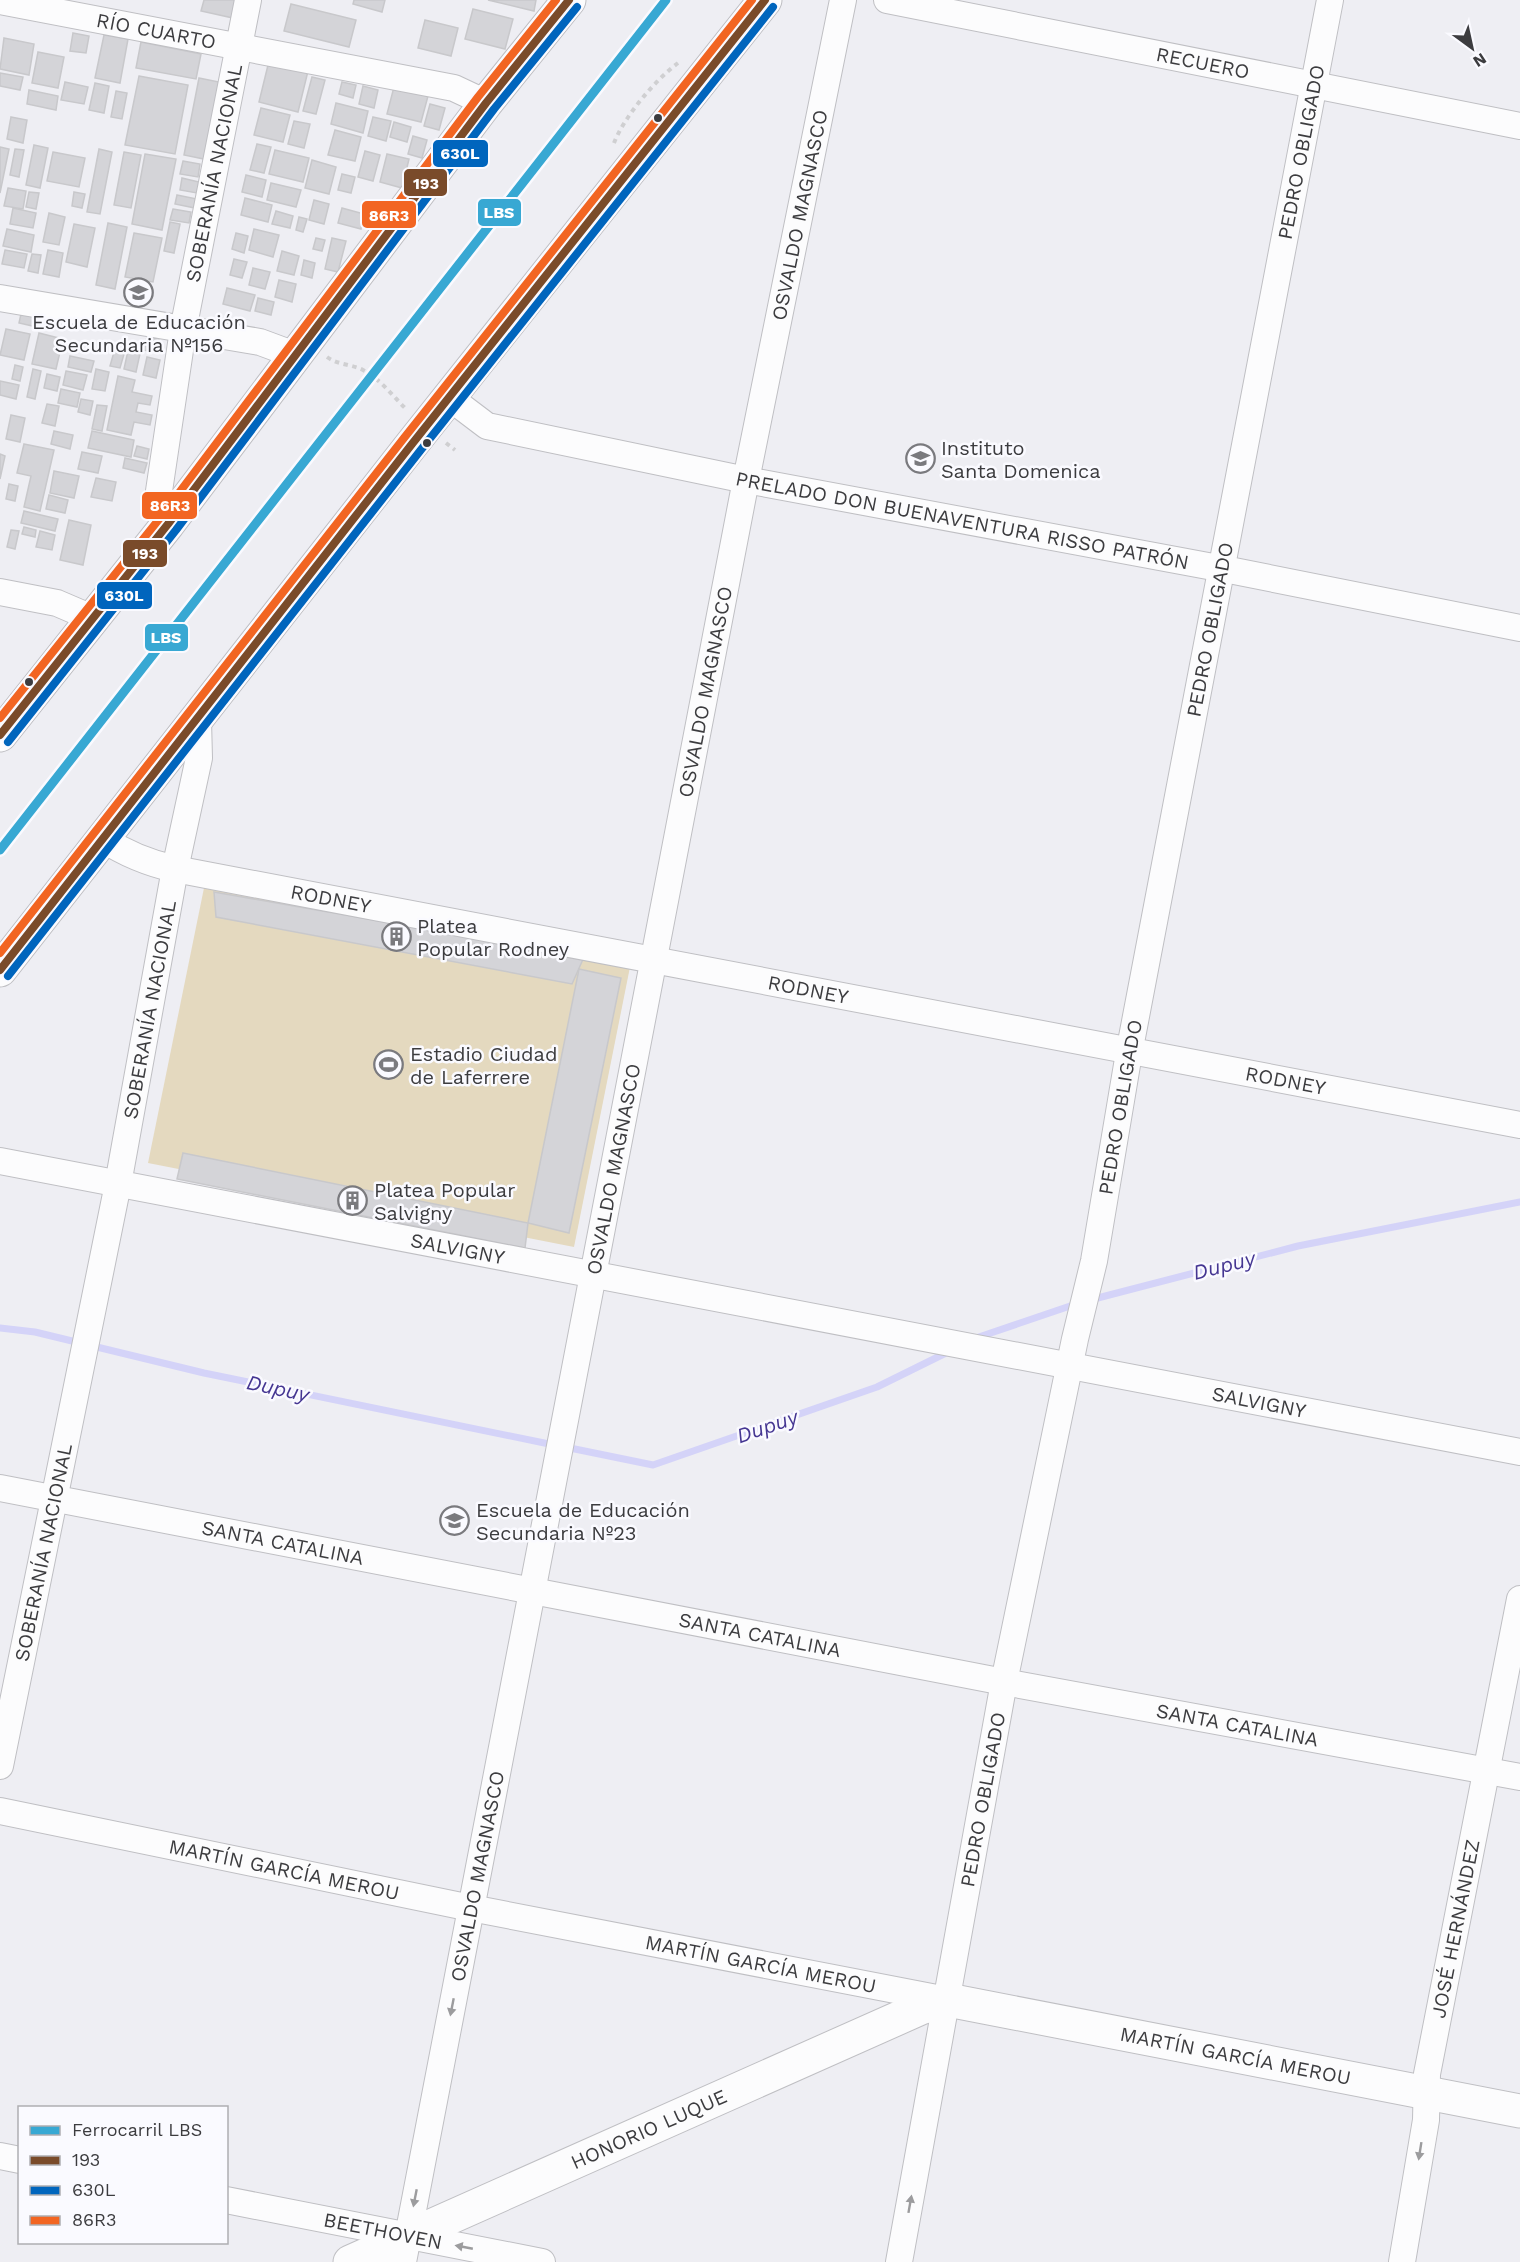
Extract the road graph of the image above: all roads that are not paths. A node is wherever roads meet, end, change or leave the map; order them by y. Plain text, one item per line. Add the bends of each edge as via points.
1 (248, 0) edge
2 (569, 0) edge
3 (765, 0) edge
4 (843, 0) edge
5 (887, 0) edge
6 (1330, 0) edge
7 (0, 1) edge
8 (239, 46) junction
9 (1312, 86) junction
10 (486, 103) junction
11 (1520, 126) edge
12 (0, 298) edge
13 (183, 330) junction
14 (300, 349) junction
15 (450, 398) junction
16 (746, 480) junction
17 (168, 524) junction
18 (1224, 569) junction
19 (0, 592) edge
20 (92, 618) junction
21 (1520, 628) edge
22 (198, 720) junction
23 (0, 735) edge
24 (103, 839) junction
25 (175, 869) junction
26 (655, 960) junction
27 (0, 970) edge
28 (1129, 1053) junction
29 (1520, 1125) edge
30 (0, 1161) edge
31 (118, 1184) junction
32 (594, 1274) junction
33 (1070, 1365) junction
34 (1520, 1452) edge
35 (0, 1488) edge
36 (52, 1498) junction
37 (533, 1590) junction
38 (1520, 1599) edge
39 (1004, 1682) junction
40 (0, 1766) edge
41 (1485, 1770) junction
42 (1520, 1777) edge
43 (0, 1811) edge
44 (471, 1908) junction
45 (948, 2000) junction
46 (1426, 2093) junction
47 (1520, 2111) edge
48 (0, 2156) edge
49 (18, 2160) edge
50 (228, 2201) edge
51 (405, 2249) edge
52 (350, 2262) edge
53 (542, 2262) edge
54 (899, 2262) edge
55 (1402, 2262) edge

1 - 8 street, SOBERANÍA NACIONAL
2 - 10 main road
3 - 15 main road
4 - 16 street, OSVALDO MAGNASCO
5 - 9 street, RECUERO
6 - 9 street, PEDRO OBLIGADO
7 - 8 street, RÍO CUARTO
8 - 10 street, RÍO CUARTO via 454,88
8 - 13 street, SOBERANÍA NACIONAL
9 - 11 street, RECUERO
9 - 18 street, PEDRO OBLIGADO
10 - 14 main road
12 - 13 street
13 - 14 street
13 - 17 street, SOBERANÍA NACIONAL via 159,491
14 - 17 main road
15 - 16 street, PRELADO DON BUENAVENTURA RISSO PATRÓN via 487,426
15 - 22 main road
16 - 18 street, PRELADO DON BUENAVENTURA RISSO PATRÓN
16 - 26 street, OSVALDO MAGNASCO
17 - 20 main road
18 - 21 street, PRELADO DON BUENAVENTURA RISSO PATRÓN
18 - 28 street, PEDRO OBLIGADO
19 - 20 street via 57,603
20 - 23 main road
22 - 24 main road
22 - 25 street, SOBERANÍA NACIONAL via 199,758
24 - 25 street, RODNEY via 148,863
24 - 27 main road
25 - 26 street, RODNEY
25 - 31 street, SOBERANÍA NACIONAL
26 - 28 street, RODNEY
26 - 32 street, OSVALDO MAGNASCO
28 - 29 street, RODNEY
28 - 33 street, PEDRO OBLIGADO via 1094,1261
30 - 31 street, SALVIGNY
31 - 32 street, SALVIGNY
31 - 36 street, SOBERANÍA NACIONAL
32 - 33 street, SALVIGNY
32 - 37 street, OSVALDO MAGNASCO
33 - 34 street, SALVIGNY
33 - 39 street, PEDRO OBLIGADO
35 - 36 street, SANTA CATALINA
36 - 37 street, SANTA CATALINA
36 - 40 street, SOBERANÍA NACIONAL
37 - 39 street, SANTA CATALINA
37 - 44 street, OSVALDO MAGNASCO
38 - 41 street, JOSÉ HERNÁNDEZ
39 - 41 street, SANTA CATALINA
39 - 45 street, PEDRO OBLIGADO
41 - 42 street, SANTA CATALINA
41 - 46 street, JOSÉ HERNÁNDEZ
43 - 44 street, MARTÍN GARCÍA MEROU
44 - 45 street, MARTÍN GARCÍA MEROU
44 -> 51 street, OSVALDO MAGNASCO
45 - 46 main road, MARTÍN GARCÍA MEROU
45 - 51 main road, HONORIO LUQUE via 921,2008
54 -> 45 street, PEDRO OBLIGADO
46 - 47 main road, MARTÍN GARCÍA MEROU
46 -> 55 street, JOSÉ HERNÁNDEZ via 1426,2120
48 - 49 street
50 - 51 street, BEETHOVEN
51 - 52 main road, HONORIO LUQUE
53 -> 51 street, BEETHOVEN

